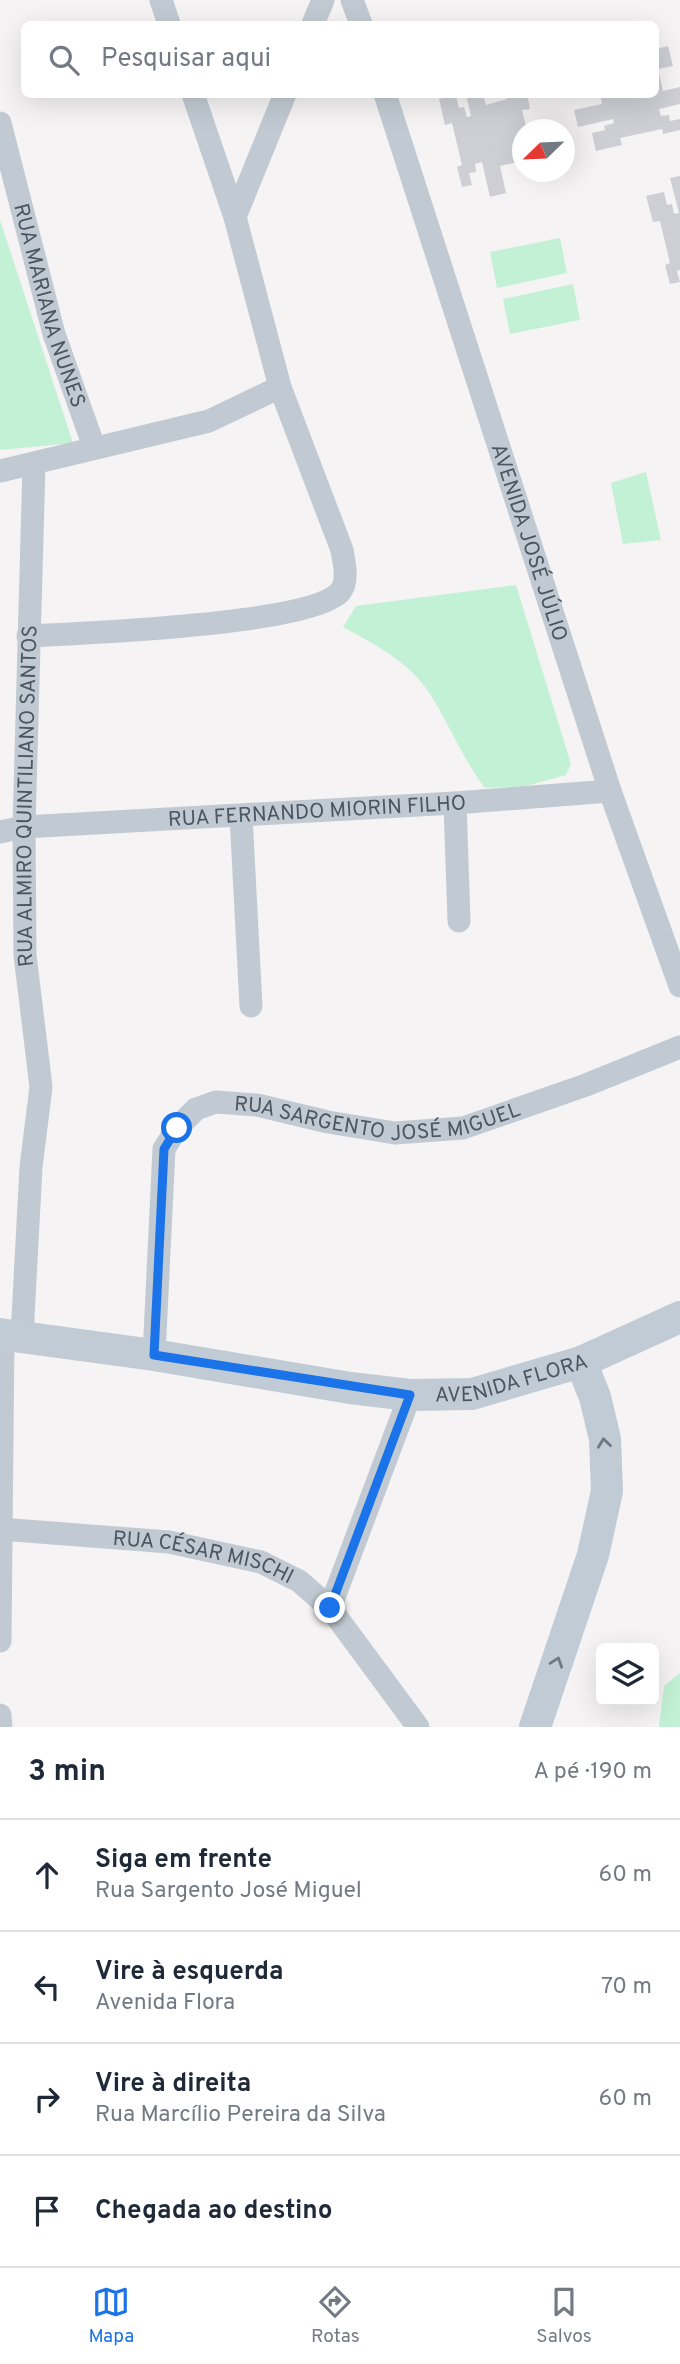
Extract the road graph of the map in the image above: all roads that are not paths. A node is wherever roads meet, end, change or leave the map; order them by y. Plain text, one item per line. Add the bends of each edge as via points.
1 (161, 0) edge
2 (323, 0) edge
3 (352, 0) edge
4 (168, 21) edge
5 (314, 21) edge
6 (359, 21) edge
7 (194, 98) edge
8 (283, 98) edge
9 (386, 98) edge
10 (1, 130) edge
11 (235, 218) junction
12 (280, 387) junction
13 (94, 447) junction
14 (34, 464) junction
15 (0, 471) edge
16 (28, 636) junction
17 (610, 791) junction
18 (455, 803) junction
19 (241, 816) junction
20 (24, 827) junction
21 (0, 832) edge
22 (459, 920) dead end
23 (680, 986) edge
24 (251, 1006) dead end
25 (680, 1047) edge
26 (680, 1317) edge
27 (8, 1334) edge
28 (154, 1355) junction
29 (581, 1362) junction
30 (410, 1395) junction
31 (0, 1529) edge
32 (330, 1608) junction
33 (0, 1641) edge
34 (0, 1715) edge
35 (1, 1727) edge
36 (418, 1727) edge
37 (535, 1727) edge

1 - 4 street
2 - 5 street
3 - 6 street
7 - 11 street
8 - 11 street
9 - 17 street, AVENIDA JOSÉ JÚLIO
10 - 13 street, RUA MARIANA NUNES via 54,334
11 - 12 street
12 - 13 street via 209,421
12 - 16 street via 342,550 345,578 343,589 334,598 290,612 180,628
13 - 14 street
14 - 15 street
14 - 16 street, RUA ALMIRO QUINTILIANO SANTOS
16 - 20 street, RUA ALMIRO QUINTILIANO SANTOS
17 - 18 street, RUA FERNANDO MIORIN FILHO
17 - 23 street, AVENIDA JOSÉ JÚLIO
18 - 19 street, RUA FERNANDO MIORIN FILHO
18 - 22 street
19 - 20 street, RUA FERNANDO MIORIN FILHO
19 - 24 street
20 - 21 street, RUA FERNANDO MIORIN FILHO
20 - 27 street, RUA ALMIRO QUINTILIANO SANTOS via 27,980 41,1087
25 - 28 street, RUA SARGENTO JOSÉ MIGUEL via 463,1128 395,1133 257,1105 215,1102 196,1109 164,1149
26 - 29 main road, AVENIDA FLORA
27 - 28 main road, AVENIDA FLORA
27 - 31 street, RUA ALMIRO QUINTILIANO SANTOS
28 - 30 main road, AVENIDA FLORA
29 - 30 main road, AVENIDA FLORA via 472,1394
37 -> 29 main road via 593,1555 607,1491 605,1439
30 - 32 street
31 - 32 street, RUA CÉSAR MISCHI via 169,1542 220,1551 261,1562 299,1581
31 - 33 street, RUA ALMIRO QUINTILIANO SANTOS
32 - 36 street, RUA CÉSAR MISCHI
34 - 35 street

